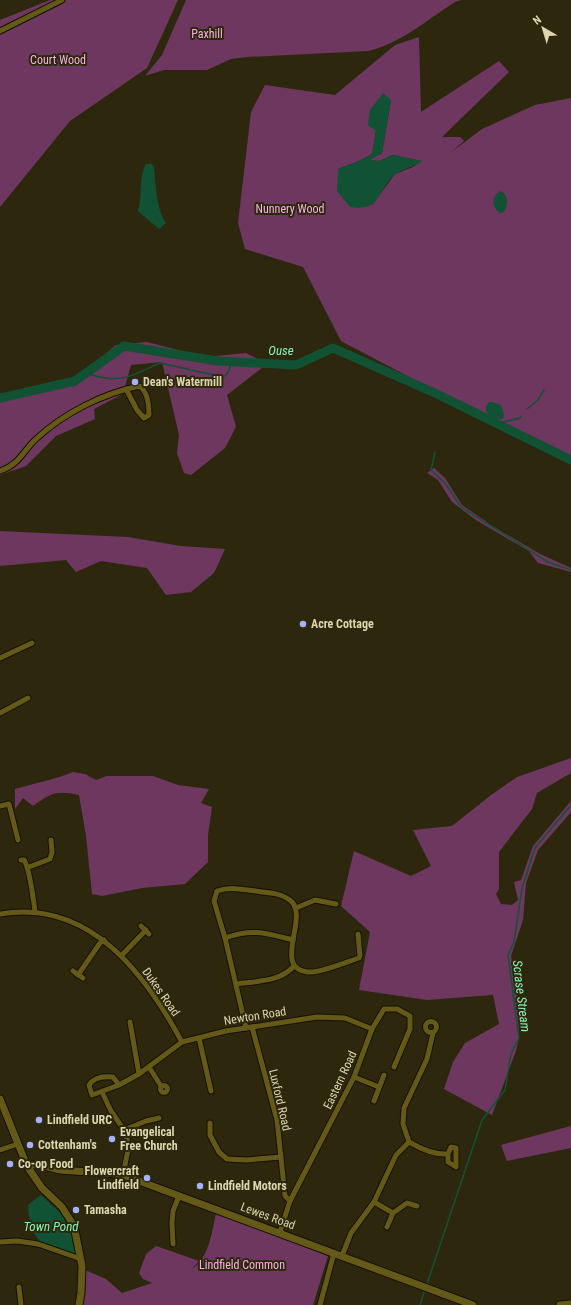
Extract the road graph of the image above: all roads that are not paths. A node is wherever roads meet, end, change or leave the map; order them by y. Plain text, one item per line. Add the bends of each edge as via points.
1 (62, 0) edge
2 (0, 31) edge
3 (126, 389) junction
4 (0, 471) edge
5 (32, 643) dead end
6 (0, 658) edge
7 (28, 698) dead end
8 (0, 712) edge
9 (0, 806) edge
10 (18, 840) dead end
11 (51, 840) dead end
12 (21, 860) dead end
13 (29, 867) junction
14 (336, 904) dead end
15 (296, 908) junction
16 (35, 911) junction
17 (0, 914) edge
18 (145, 930) dead end
19 (358, 934) dead end
20 (225, 938) junction
21 (101, 940) junction
22 (293, 940) junction
23 (122, 955) junction
24 (294, 966) junction
25 (73, 971) dead end
26 (236, 984) junction
27 (130, 1022) dead end
28 (252, 1027) junction
29 (246, 1028) junction
30 (372, 1029) junction
31 (432, 1033) dead end
32 (199, 1038) junction
33 (182, 1042) junction
34 (148, 1066) junction
35 (394, 1067) dead end
36 (139, 1074) junction
37 (384, 1075) dead end
38 (354, 1077) junction
39 (119, 1085) junction
40 (161, 1086) dead end
41 (379, 1087) junction
42 (211, 1091) dead end
43 (102, 1092) junction
44 (0, 1099) edge
45 (374, 1101) dead end
46 (159, 1118) dead end
47 (210, 1123) dead end
48 (124, 1130) junction
49 (409, 1142) junction
50 (18, 1144) junction
51 (0, 1150) edge
52 (448, 1154) dead end
53 (281, 1157) junction
54 (27, 1166) junction
55 (123, 1175) junction
56 (179, 1196) junction
57 (290, 1201) junction
58 (374, 1202) junction
59 (417, 1206) dead end
60 (393, 1212) junction
61 (387, 1227) dead end
62 (280, 1232) junction
63 (175, 1241) dead end
64 (0, 1242) edge
65 (334, 1253) junction
66 (342, 1256) junction
67 (81, 1260) junction
68 (19, 1287) dead end
69 (571, 1304) edge
70 (20, 1305) edge
71 (79, 1305) edge
72 (320, 1305) edge
73 (470, 1305) edge
74 (560, 1305) edge

1 - 2 street
3 - 3 street via 139,386 143,388 147,396 149,415 144,418 140,415
3 - 4 street via 102,398 65,418 35,440 21,459
5 - 6 street
7 - 8 street
9 - 10 street via 9,804
11 - 13 street via 50,859
12 - 13 street
13 - 16 street
14 - 15 street via 315,900
15 - 20 street via 292,902 273,893 225,888 217,891 214,901
15 - 22 street
16 - 17 street, Dukes Road
16 - 21 street, Dukes Road via 74,921
18 - 23 street
19 - 24 street via 359,958 312,972 301,971
20 - 22 street via 242,932 260,932
20 - 26 street
21 - 23 street, Dukes Road
21 - 25 street via 80,976
22 - 24 street via 291,960
23 - 33 street, Dukes Road via 152,992
24 - 26 street via 279,978
26 - 29 street
27 - 36 street
28 - 29 street, Newton Road
28 - 30 street, Newton Road via 324,1017 345,1018
28 - 53 street, Luxford Road via 277,1120
29 - 32 street, Newton Road
30 - 35 street, Eastern Road via 384,1009 397,1009 410,1016 410,1029
30 - 38 street, Eastern Road
31 - 49 street via 427,1059 404,1108 403,1124
32 - 33 street, Newton Road
32 - 42 street
33 - 34 street, Newton Road
34 - 36 street, Newton Road
34 - 40 street
36 - 39 street, Newton Road
37 - 41 street
38 - 41 street
38 - 57 street, Eastern Road
39 - 43 street, Newton Road
39 - 43 street via 113,1077 105,1076 92,1080 89,1085 92,1095
41 - 45 street
43 - 48 street
44 - 50 main road
46 - 48 street
47 - 53 street via 210,1135 218,1152 227,1159
48 - 55 street via 129,1145
49 - 52 street via 421,1149 442,1155
49 - 58 street via 396,1154
50 - 51 street
50 - 54 main road
53 - 57 street, Luxford Road via 285,1196
54 - 55 main road, Lewes Road via 32,1164 61,1170 100,1171
54 - 67 main road via 42,1188 62,1207 74,1226
55 - 56 main road, Lewes Road
56 - 62 main road, Lewes Road
56 - 63 street via 172,1217
57 - 62 street, Eastern Road
58 - 60 street
58 - 66 street via 351,1233
59 - 60 street via 407,1203
60 - 61 street
62 - 65 main road, Lewes Road
64 - 67 street via 38,1244
65 - 66 main road, Lewes Road
65 - 72 street
66 - 73 main road, Lewes Road
67 - 71 main road via 82,1284
68 - 70 street
69 - 74 main road

